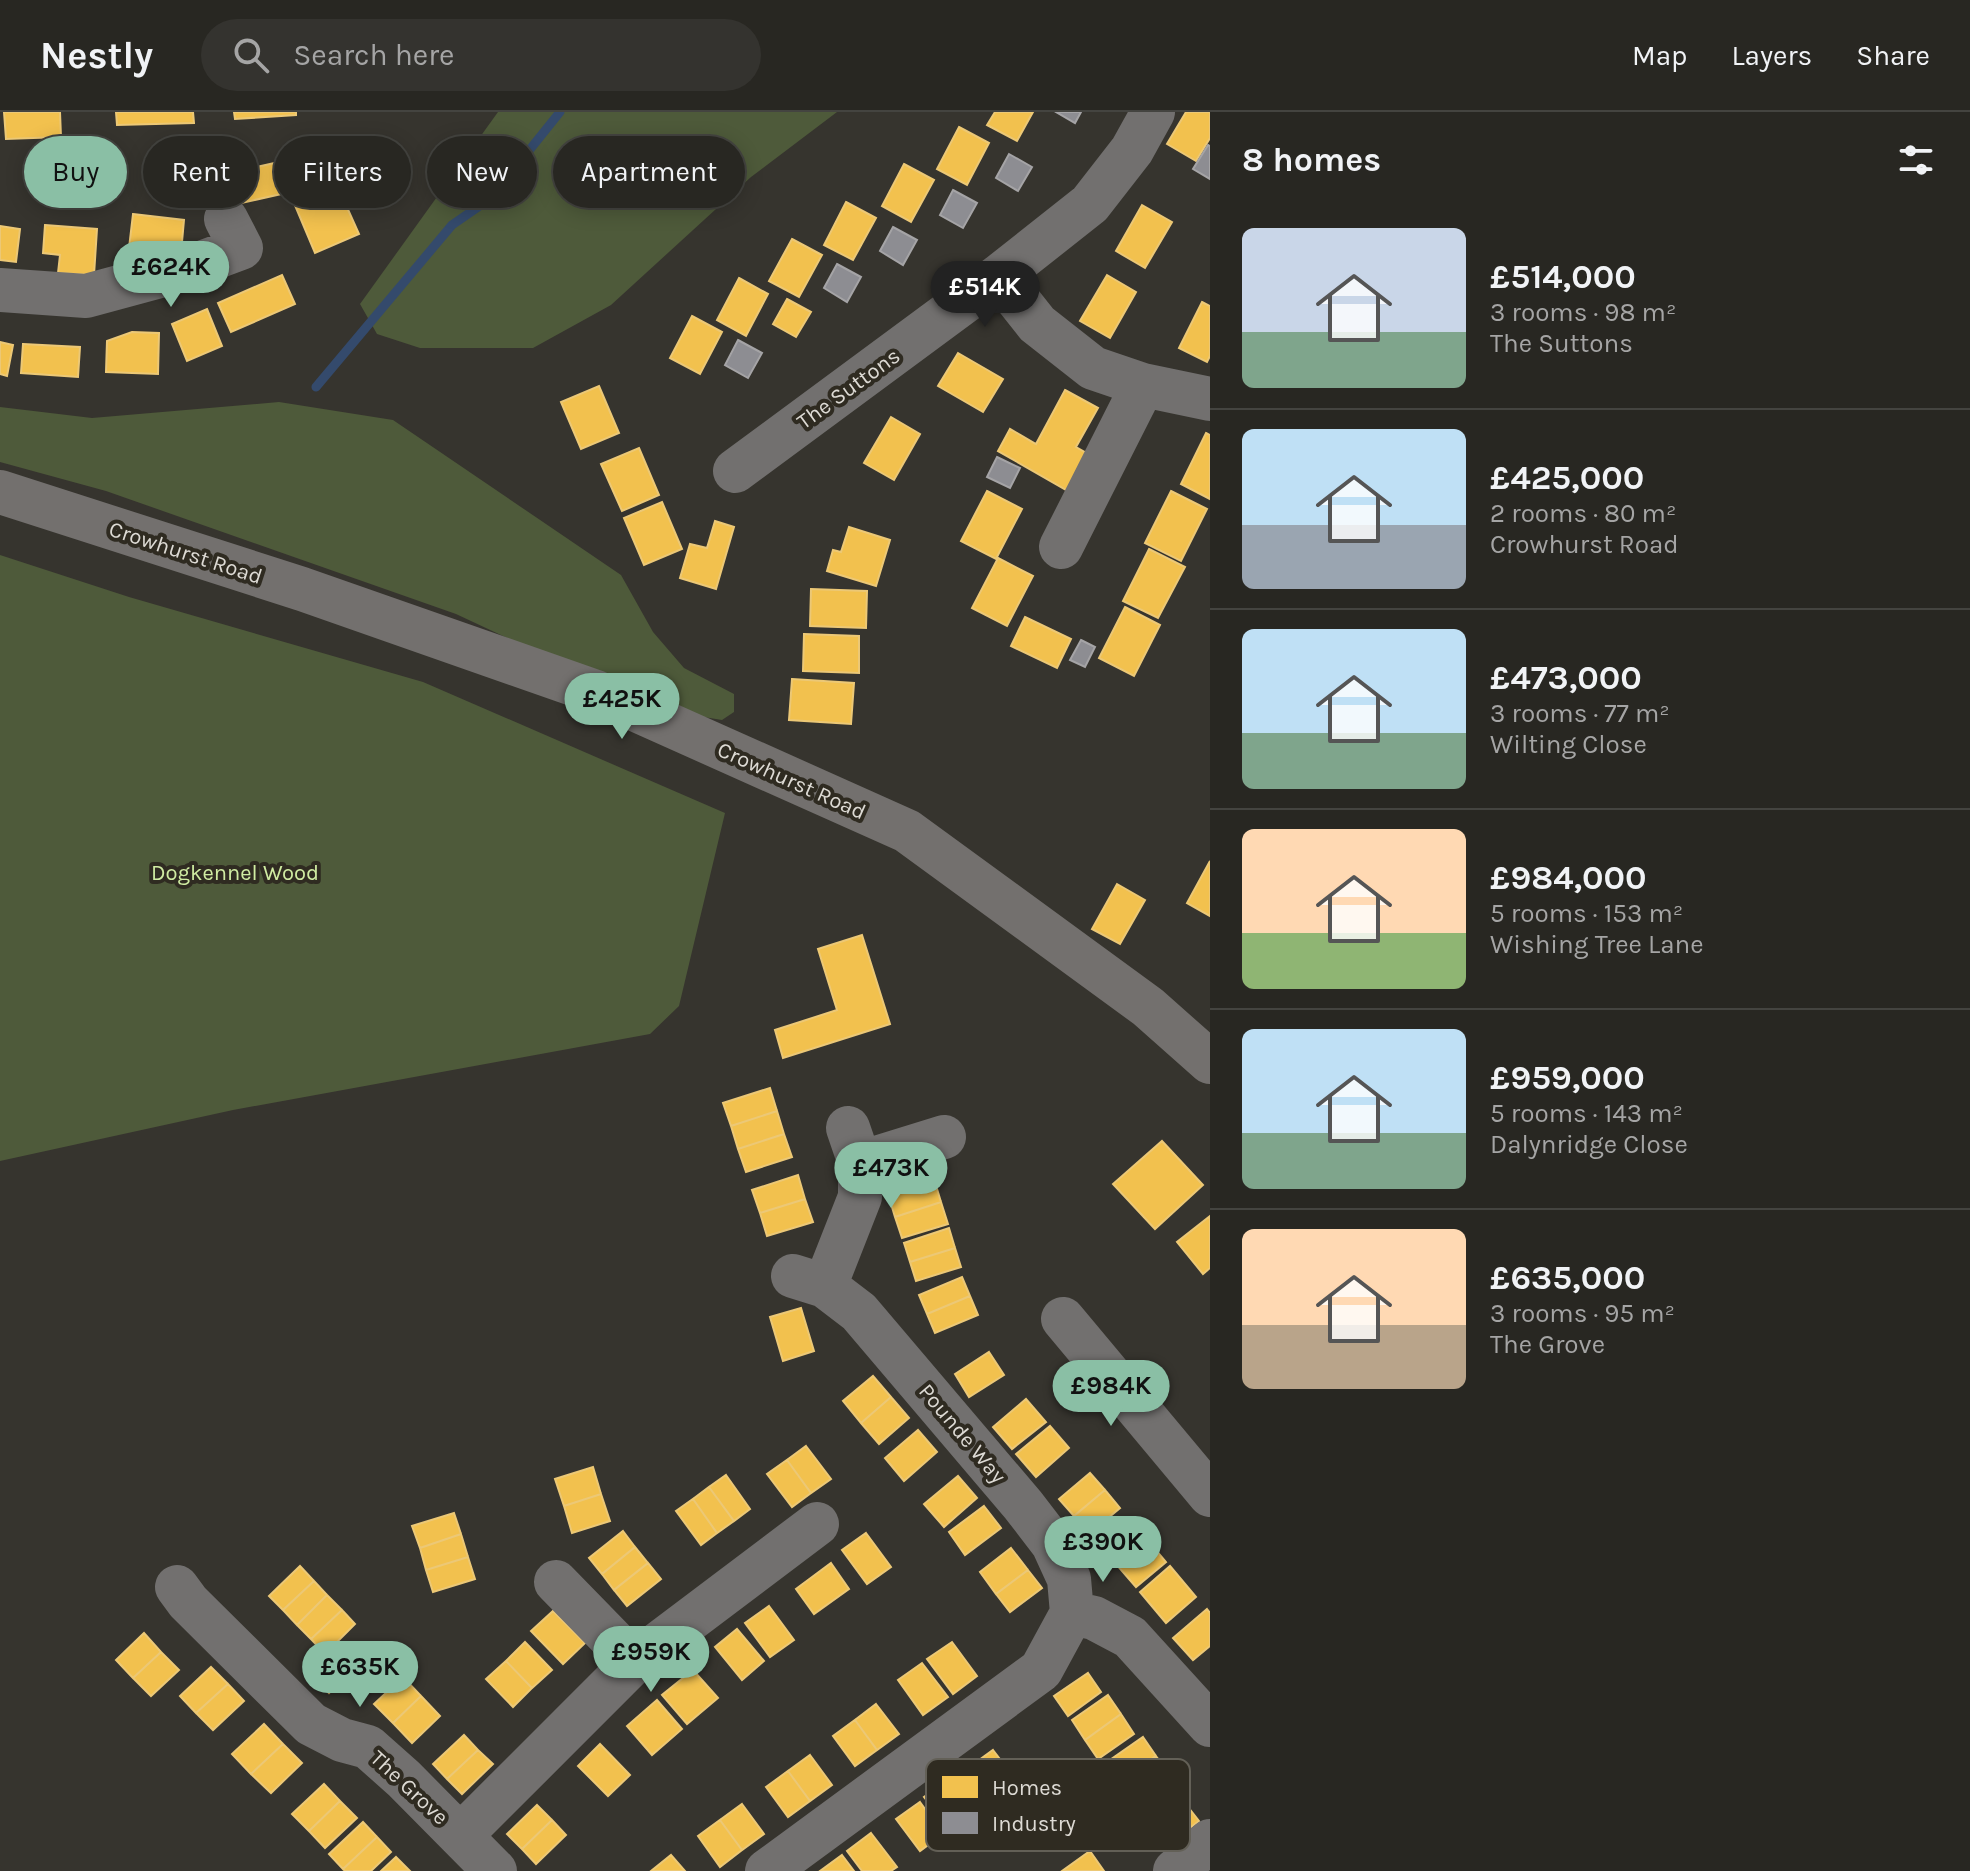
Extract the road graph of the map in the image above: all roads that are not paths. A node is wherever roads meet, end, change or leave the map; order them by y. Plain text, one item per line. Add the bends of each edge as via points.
1 (1153, 112) edge
2 (226, 219) dead end
3 (999, 276) junction
4 (0, 290) edge
5 (1143, 385) junction
6 (1210, 399) edge
7 (735, 471) dead end
8 (0, 492) edge
9 (1061, 547) dead end
10 (1210, 1062) edge
11 (944, 1137) dead end
12 (1063, 1319) dead end
13 (1210, 1495) edge
14 (817, 1524) dead end
15 (556, 1582) dead end
16 (177, 1587) dead end
17 (1072, 1613) junction
18 (634, 1662) junction
19 (1210, 1725) edge
20 (461, 1835) junction
21 (1210, 1841) edge
22 (495, 1871) edge
23 (767, 1871) edge
24 (1175, 1871) edge

1 - 3 street, The Suttons via 1132,150 1090,204
2 - 4 street via 241,248 182,270 86,296
3 - 5 street via 1037,324 1093,368
3 - 7 street, The Suttons
5 - 6 street
5 - 9 street
8 - 10 main road, Crowhurst Road via 302,589 596,692 907,831 1148,1007
11 - 17 street, Pounde Way via 854,1145 860,1197 809,1281 859,1312 1023,1505 1053,1544 1069,1579
12 - 13 street
14 - 18 street
15 - 18 street
16 - 20 street, The Grove via 311,1724 368,1747
17 - 19 street via 1130,1637
17 - 23 street via 1041,1670
18 - 20 street
20 - 22 street, The Grove
21 - 24 street

